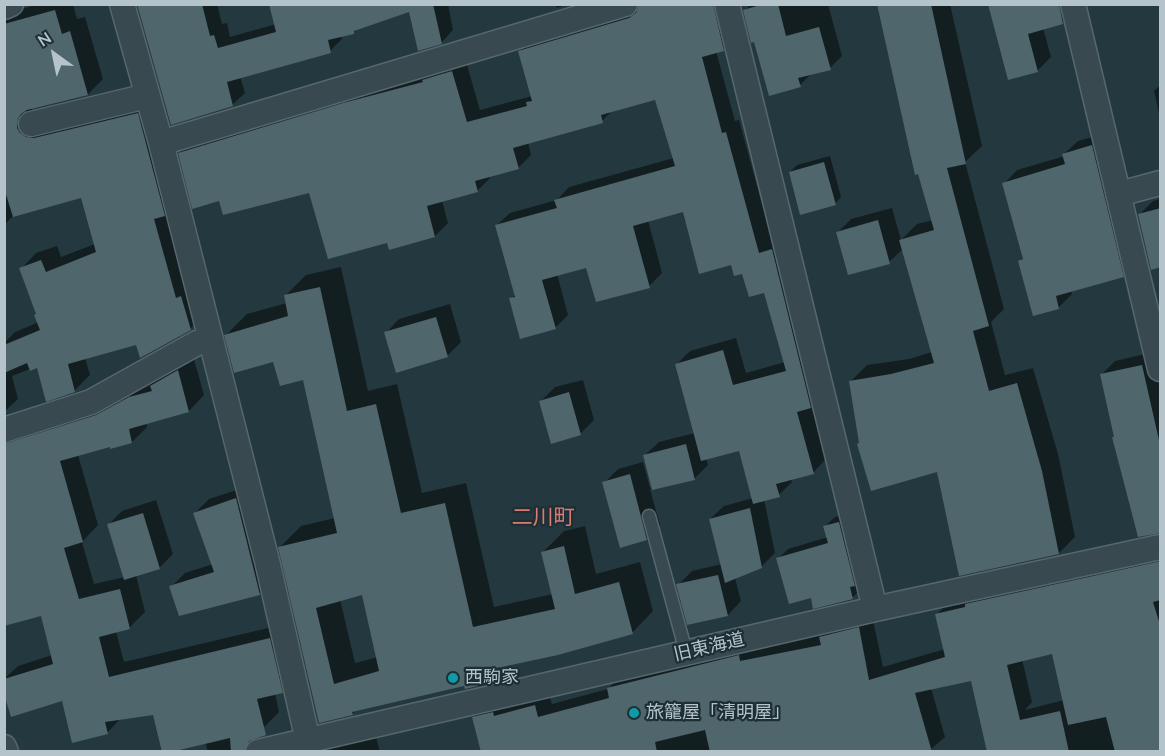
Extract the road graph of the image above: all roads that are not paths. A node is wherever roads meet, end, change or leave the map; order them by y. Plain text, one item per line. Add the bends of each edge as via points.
1 (11, 4) edge
2 (122, 4) edge
3 (625, 4) edge
4 (727, 4) edge
5 (1073, 4) edge
6 (4, 7) edge
7 (147, 96) junction
8 (31, 124) dead end
9 (161, 143) junction
10 (1161, 183) edge
11 (1119, 194) junction
12 (210, 339) junction
13 (1161, 369) edge
14 (4, 430) edge
15 (649, 516) dead end
16 (1161, 547) edge
17 (875, 609) junction
18 (686, 652) junction
19 (308, 741) junction
20 (258, 752) edge

1 - 6 street
2 - 7 street
3 - 9 street
4 - 17 street
5 - 11 street
7 - 8 street
7 - 9 street
9 - 12 street
10 - 11 street
11 - 13 street
12 - 14 street via 91,402
12 - 19 street
15 - 18 lane
16 - 17 street, 旧東海道
17 - 18 street, 旧東海道
18 - 19 street, 旧東海道
19 - 20 street, 旧東海道

